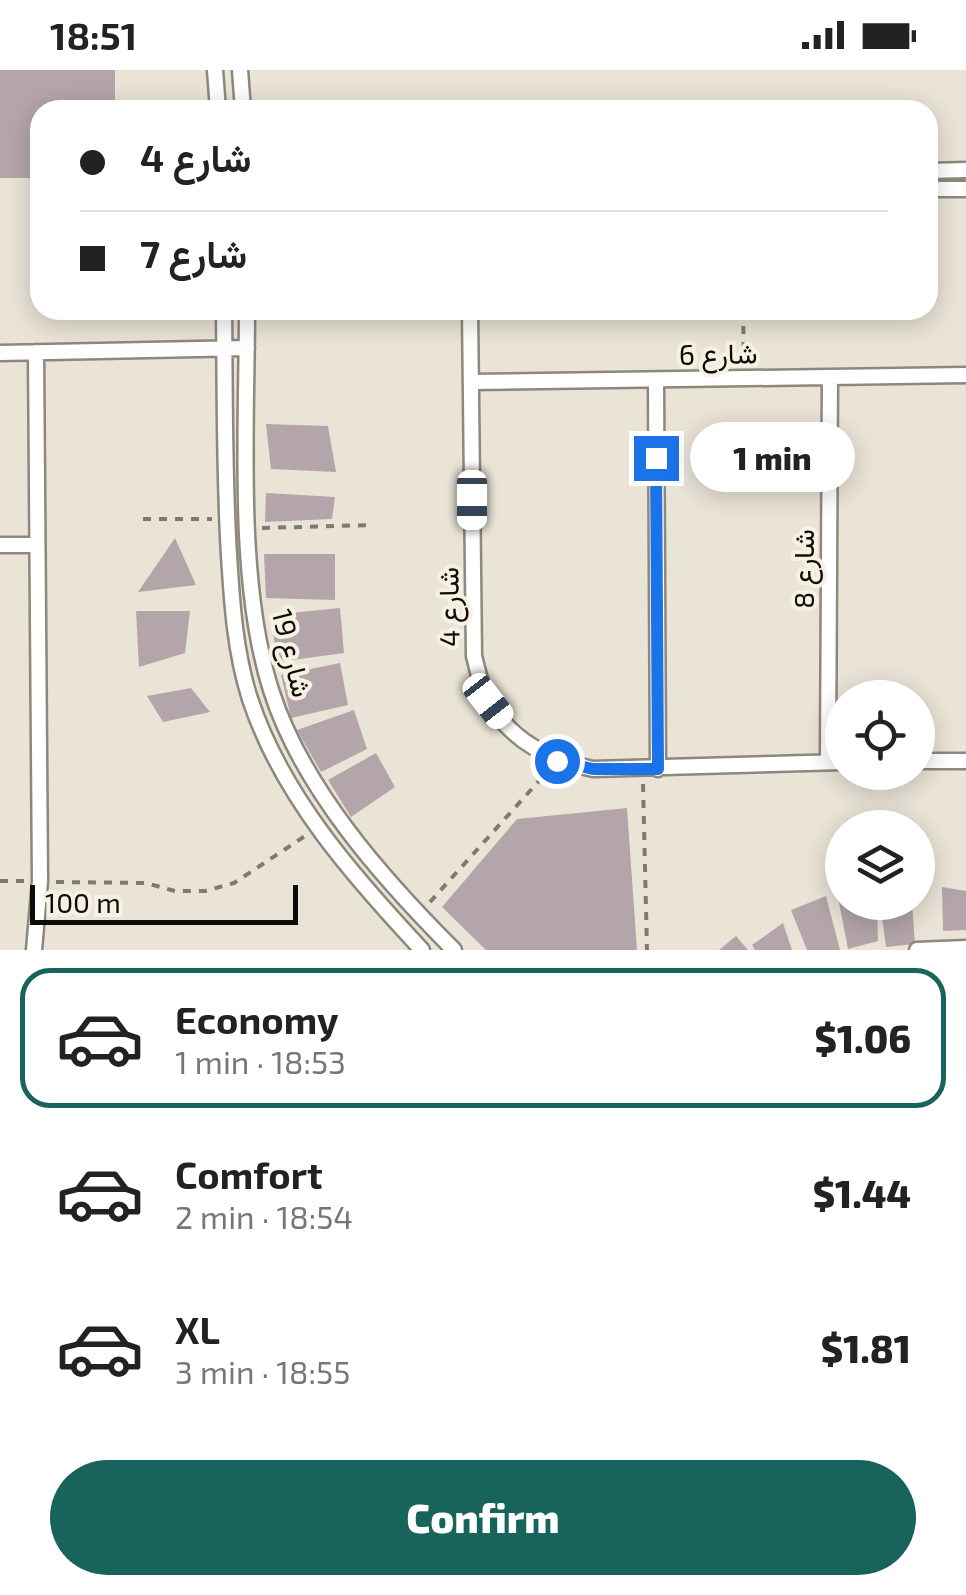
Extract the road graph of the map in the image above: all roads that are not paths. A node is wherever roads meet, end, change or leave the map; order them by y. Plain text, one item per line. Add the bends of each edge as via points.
1 (214, 70) edge
2 (240, 70) edge
3 (217, 100) edge
4 (242, 100) edge
5 (938, 170) edge
6 (966, 170) edge
7 (966, 189) edge
8 (938, 190) edge
9 (224, 320) edge
10 (247, 320) edge
11 (470, 320) edge
12 (224, 348) junction
13 (247, 348) junction
14 (36, 352) junction
15 (0, 353) edge
16 (966, 375) edge
17 (830, 377) junction
18 (656, 380) junction
19 (471, 382) junction
20 (0, 545) edge
21 (37, 545) junction
22 (834, 680) edge
23 (935, 761) edge
24 (966, 761) edge
25 (825, 762) edge
26 (650, 769) junction
27 (447, 948) edge
28 (966, 948) edge
29 (34, 950) edge
30 (422, 950) edge
31 (918, 950) edge

1 - 3 street
2 - 4 street
5 - 6 street
7 - 8 street
9 - 12 street, شارع 19
10 - 13 street, شارع 19
11 - 19 street, شارع 4
12 - 13 street
12 - 14 street
12 - 30 street, شارع 19 via 227,519 237,649 251,701 317,828
13 - 27 street, شارع 19 via 248,528 258,644 272,694 336,815
14 - 15 street
14 - 21 street
16 - 17 street, شارع 6
17 - 18 street, شارع 6
17 - 22 street, شارع 8
18 - 19 street, شارع 6
18 - 26 street
19 - 26 street, شارع 4 via 474,656 488,701 517,738 557,761
20 - 21 street
21 - 29 street via 40,881
23 - 24 street
25 - 26 street, شارع 4
28 - 31 street

